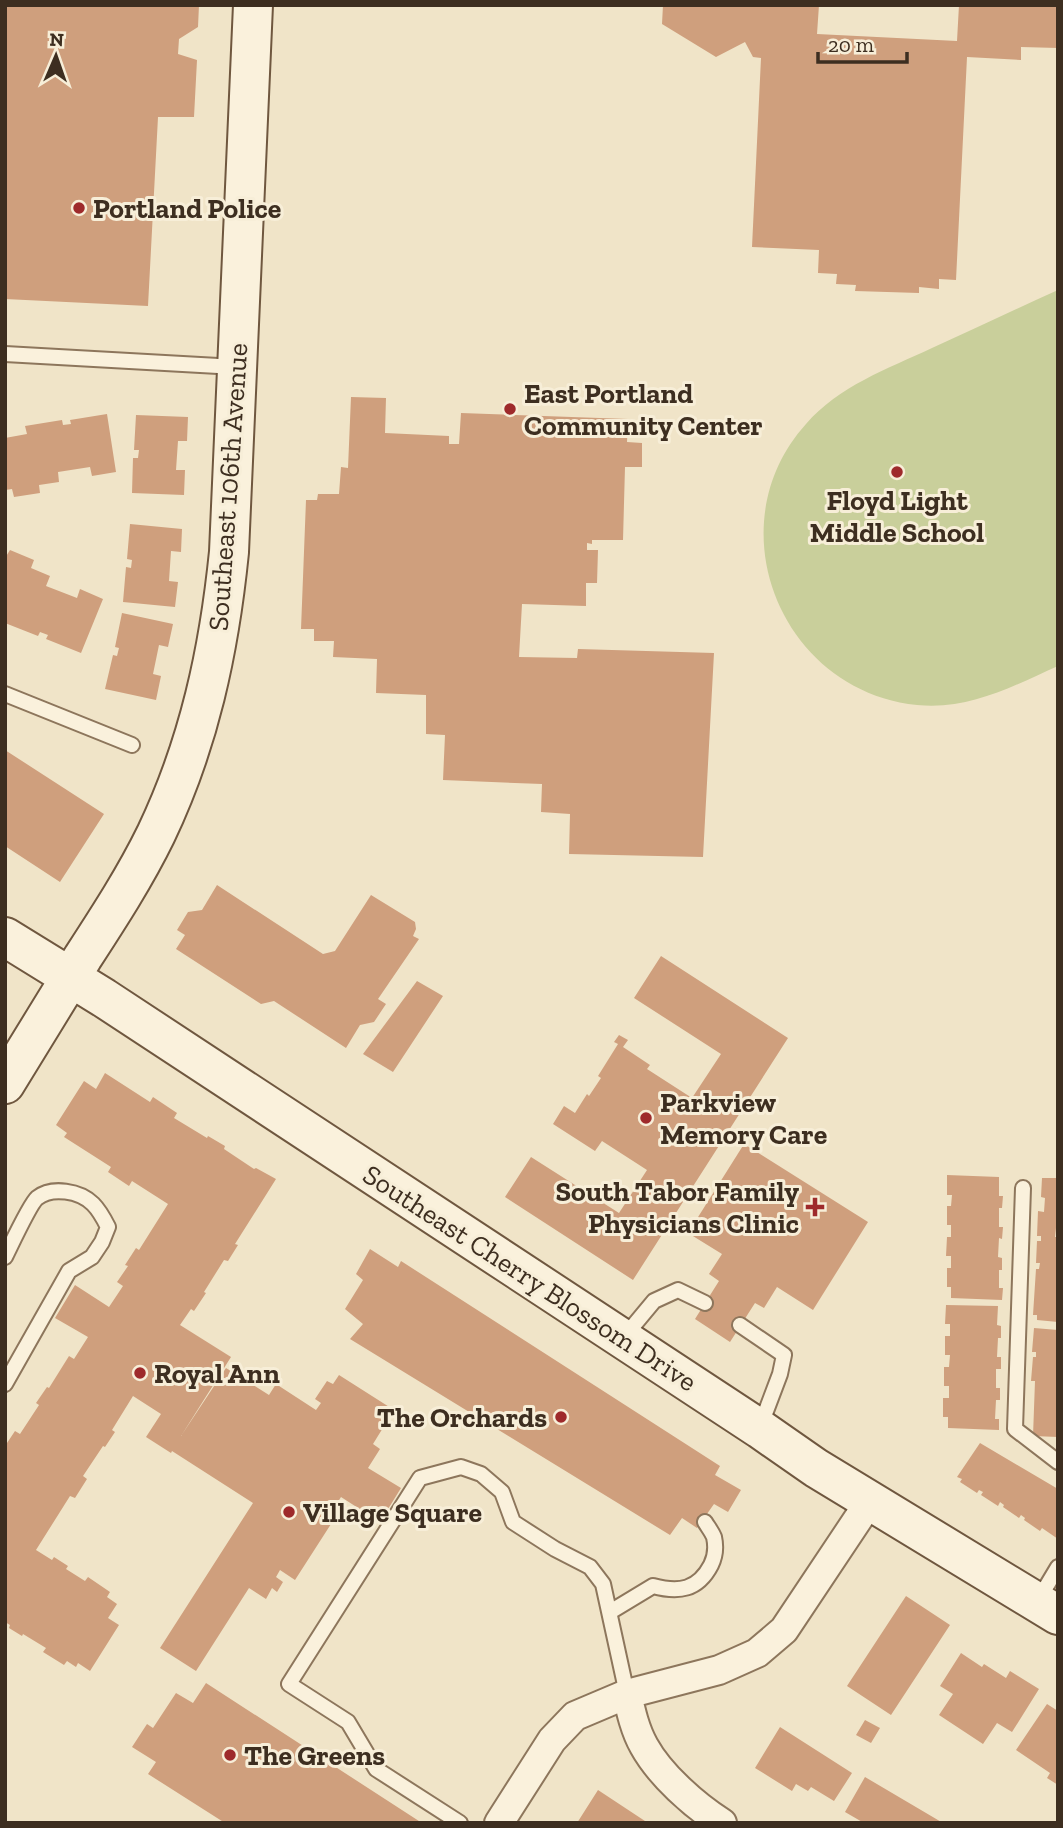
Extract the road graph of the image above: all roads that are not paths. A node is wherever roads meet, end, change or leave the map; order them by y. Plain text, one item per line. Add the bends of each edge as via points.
1 (253, 5) edge
2 (5, 354) edge
3 (237, 367) junction
4 (5, 694) edge
5 (132, 745) dead end
6 (5, 937) edge
7 (71, 977) junction
8 (5, 1084) edge
9 (1023, 1188) dead end
10 (5, 1257) edge
11 (705, 1303) dead end
12 (740, 1325) dead end
13 (623, 1339) junction
14 (7, 1374) edge
15 (760, 1429) junction
16 (1058, 1462) edge
17 (870, 1501) junction
18 (705, 1522) dead end
19 (1058, 1567) edge
20 (1047, 1608) edge
21 (610, 1612) junction
22 (627, 1694) junction
23 (460, 1823) edge
24 (499, 1823) edge
25 (722, 1823) edge

1 - 3 main road, Southeast 106th Avenue
2 - 3 lane
3 - 7 main road, Southeast 106th Avenue via 229,552 208,689 156,834
4 - 5 lane
6 - 7 main road, Southeast Cherry Blossom Drive
7 - 8 main road, Southeast 106th Avenue
7 - 13 main road, Southeast Cherry Blossom Drive
9 - 16 lane via 1016,1429
10 - 14 lane via 35,1199 51,1190 91,1202 108,1227 92,1257 69,1271
11 - 13 lane via 678,1290 654,1301
12 - 15 lane via 784,1355
13 - 15 main road, Southeast Cherry Blossom Drive
15 - 17 main road, Southeast Cherry Blossom Drive
17 - 20 main road, Southeast Cherry Blossom Drive
17 - 22 street via 784,1630 757,1653 719,1670
18 - 21 lane via 714,1538 715,1558 705,1577 689,1587 669,1590 653,1586
19 - 20 lane
21 - 22 lane
21 - 23 lane via 603,1584 590,1567 513,1522 502,1492 481,1474 461,1467 420,1479 289,1684 348,1722 376,1769
22 - 24 street via 575,1716 552,1740
22 - 25 street via 644,1746 665,1774

